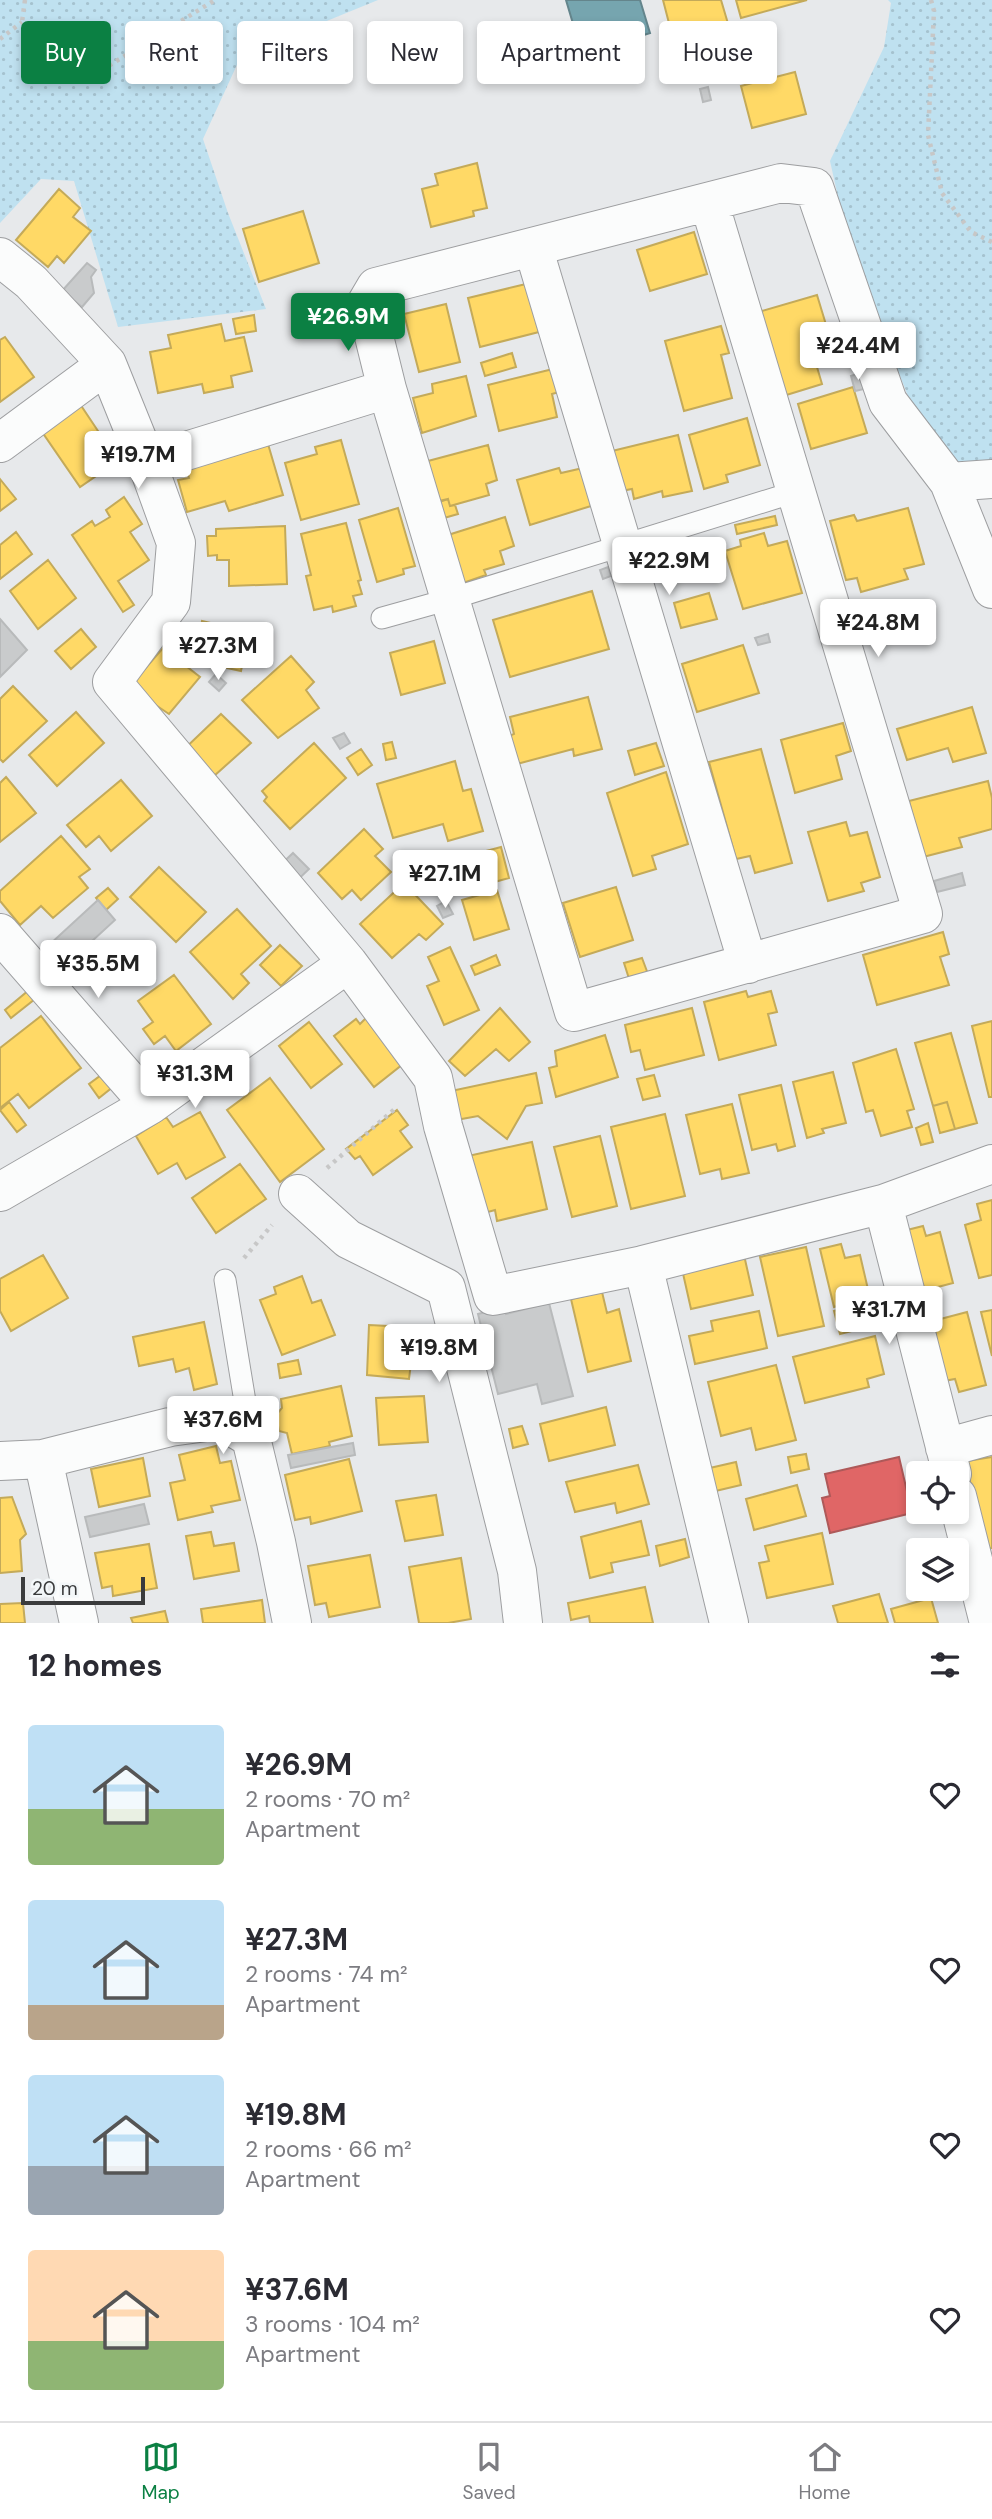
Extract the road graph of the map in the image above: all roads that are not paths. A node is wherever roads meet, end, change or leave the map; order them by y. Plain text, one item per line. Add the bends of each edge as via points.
1 (709, 202) junction
2 (533, 247) junction
3 (0, 257) edge
4 (107, 364) junction
5 (387, 389) junction
6 (0, 443) edge
7 (147, 463) junction
8 (992, 479) edge
9 (949, 482) junction
10 (798, 491) junction
11 (623, 545) junction
12 (992, 589) edge
13 (450, 599) junction
14 (382, 618) dead end
15 (0, 933) edge
16 (348, 963) junction
17 (748, 964) junction
18 (150, 1105) junction
19 (992, 1164) edge
20 (0, 1192) edge
21 (298, 1194) dead end
22 (883, 1204) junction
23 (643, 1265) junction
24 (225, 1280) dead end
25 (992, 1434) edge
26 (251, 1438) junction
27 (43, 1459) junction
28 (0, 1461) edge
29 (948, 1461) edge
30 (964, 1524) edge
31 (79, 1623) edge
32 (292, 1623) edge
33 (523, 1623) edge
34 (729, 1623) edge
35 (989, 1623) edge

1 - 2 street
1 - 9 street via 780,183 814,187 888,402
1 - 10 street
2 - 5 street via 376,287 366,304
2 - 11 street
3 - 4 street via 31,282
4 - 6 street
4 - 7 street
5 - 7 street
5 - 13 street
7 - 16 street via 176,543 171,602 113,682
8 - 9 street
9 - 12 street
10 - 11 lane
10 - 17 street via 923,914
11 - 13 lane
11 - 17 street
13 - 14 lane
13 - 17 street via 574,1012
15 - 18 street
16 - 18 street
16 - 23 street via 433,1078 493,1296
18 - 20 street
19 - 22 street
21 - 33 street via 348,1239 446,1288 517,1571
22 - 23 street
22 - 29 street
23 - 34 street
24 - 26 lane
25 - 29 street
26 - 27 street via 221,1420 170,1427
26 - 32 street
27 - 28 street
27 - 31 street
30 - 35 street

